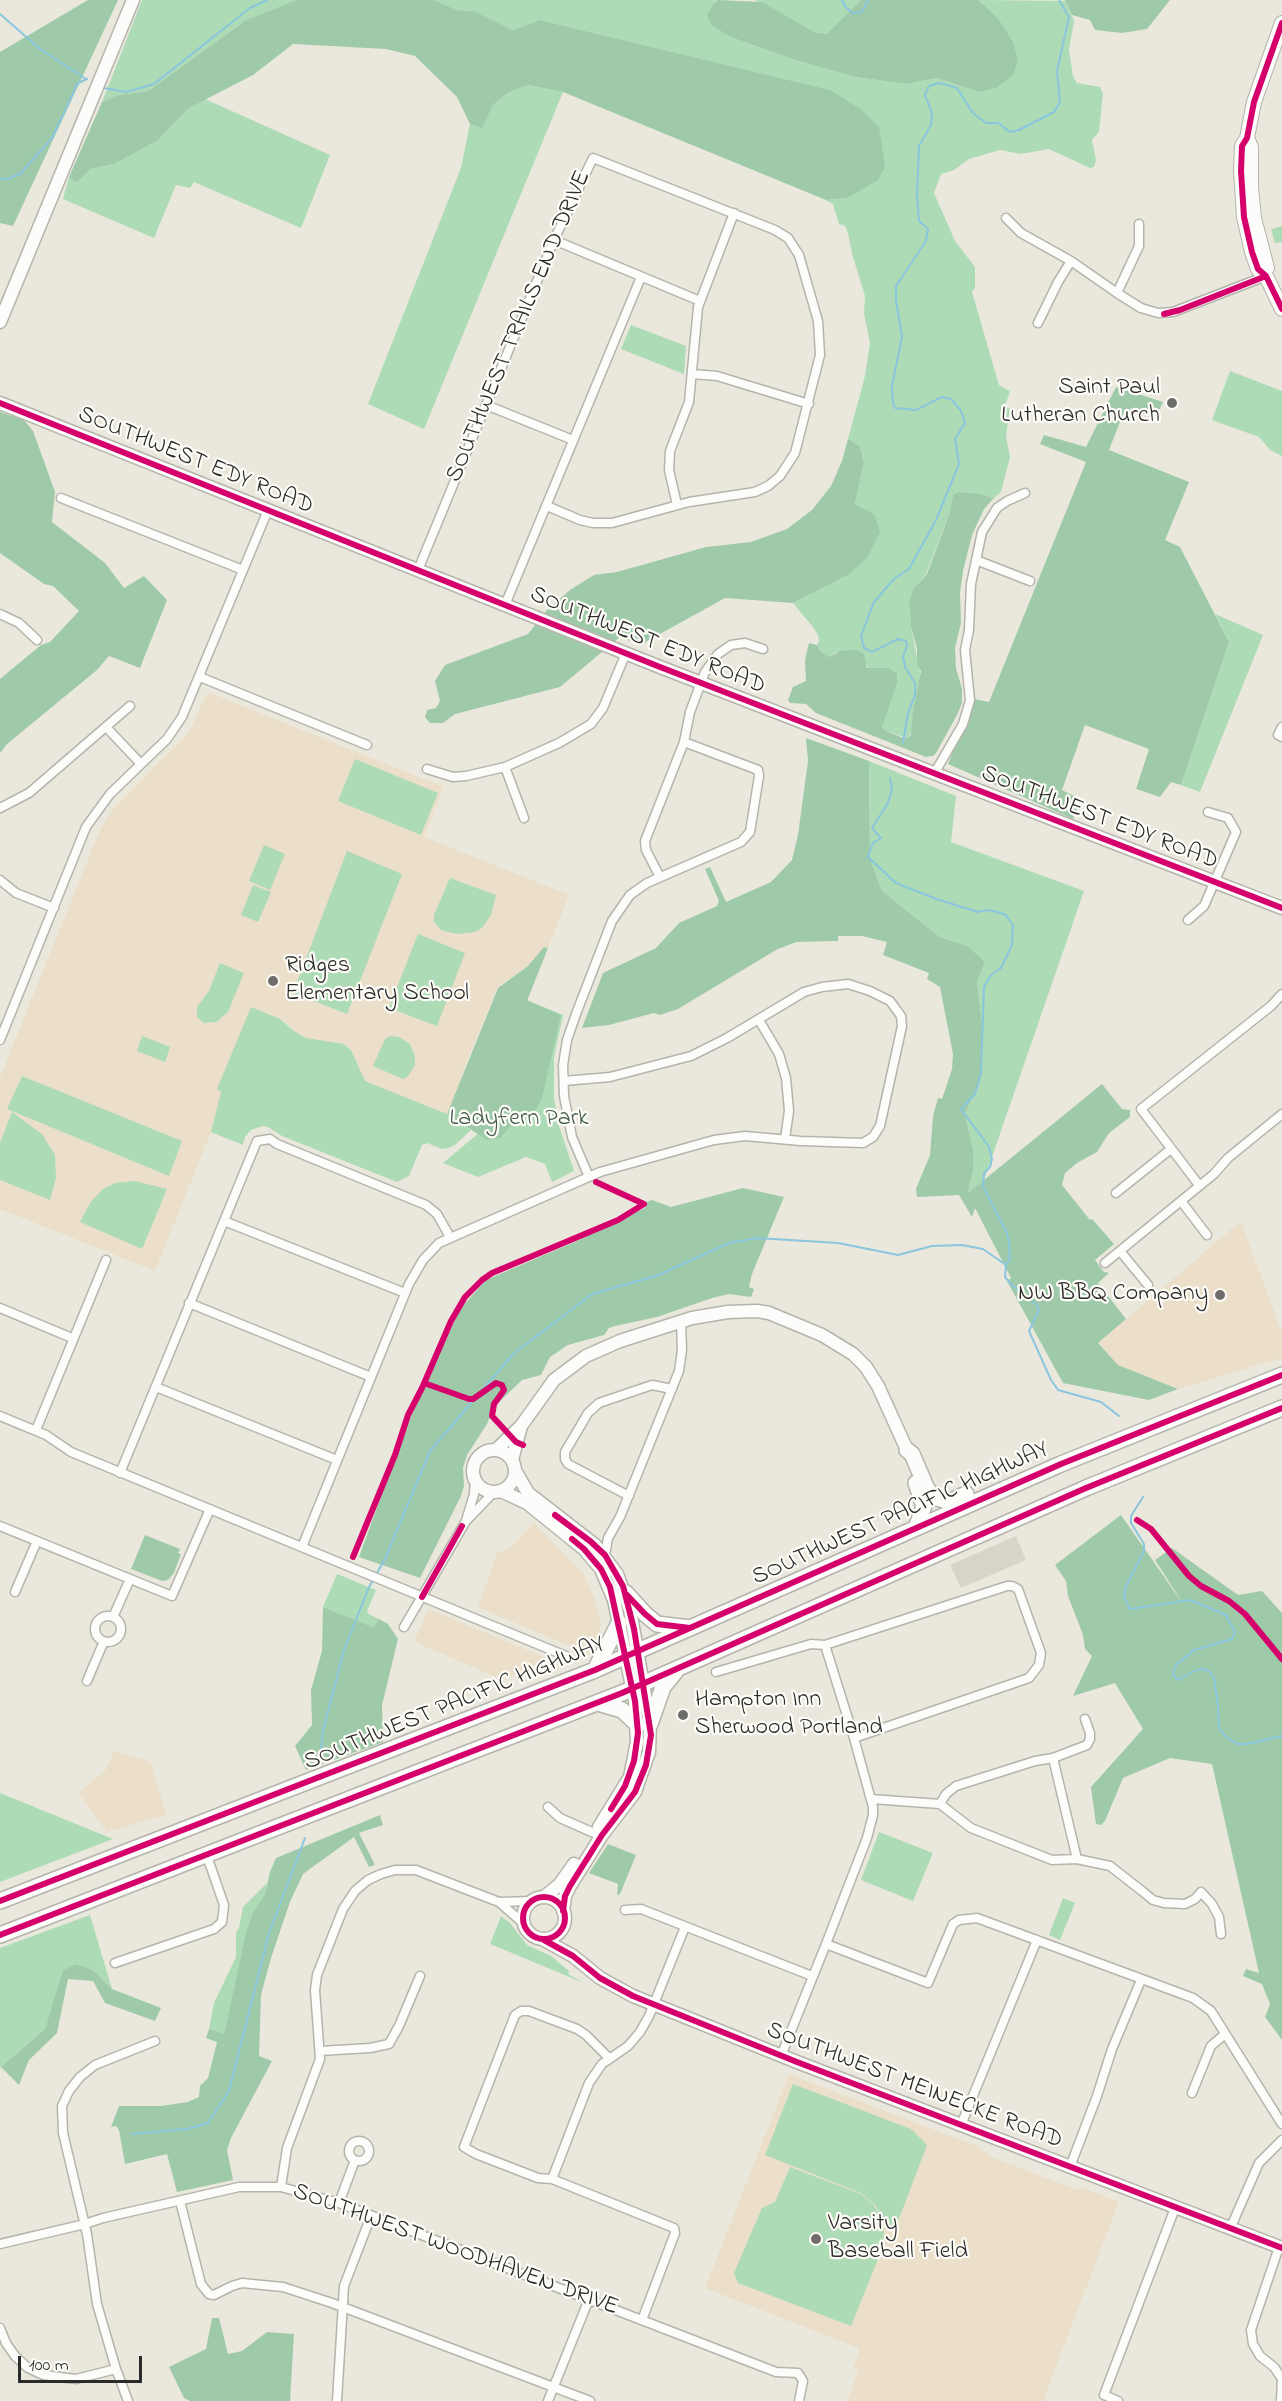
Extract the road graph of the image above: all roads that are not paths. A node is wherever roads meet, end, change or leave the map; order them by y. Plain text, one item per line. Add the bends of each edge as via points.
1 (133, 0) edge
2 (1282, 23) edge
3 (734, 213) junction
4 (1006, 218) dead end
5 (1139, 224) dead end
6 (554, 240) junction
7 (1071, 261) junction
8 (1266, 276) junction
9 (641, 277) junction
10 (1117, 293) junction
11 (700, 301) junction
12 (1282, 309) edge
13 (0, 322) edge
14 (1038, 323) dead end
15 (692, 374) junction
16 (0, 403) edge
17 (809, 404) junction
18 (486, 405) junction
19 (573, 440) junction
20 (1025, 493) dead end
21 (61, 498) dead end
22 (677, 505) junction
23 (547, 506) junction
24 (268, 510) junction
25 (976, 560) junction
26 (243, 570) junction
27 (418, 570) junction
28 (1030, 581) dead end
29 (505, 605) junction
30 (0, 614) edge
31 (37, 640) dead end
32 (764, 649) dead end
33 (626, 653) junction
34 (200, 677) junction
35 (700, 682) junction
36 (130, 706) dead end
37 (106, 727) junction
38 (1282, 727) edge
39 (1282, 737) edge
40 (684, 742) junction
41 (367, 745) dead end
42 (141, 764) junction
43 (505, 766) junction
44 (427, 768) dead end
45 (934, 774) junction
46 (0, 808) edge
47 (1208, 812) dead end
48 (525, 818) dead end
49 (660, 877) junction
50 (0, 880) edge
51 (1214, 882) junction
52 (54, 908) junction
53 (1282, 908) edge
54 (1188, 920) dead end
55 (1282, 994) edge
56 (759, 1020) junction
57 (0, 1040) edge
58 (564, 1081) junction
59 (1282, 1114) edge
60 (785, 1139) junction
61 (1171, 1149) junction
62 (588, 1177) junction
63 (1200, 1185) junction
64 (1116, 1193) dead end
65 (1181, 1202) junction
66 (224, 1221) junction
67 (1207, 1235) dead end
68 (450, 1237) junction
69 (1120, 1251) junction
70 (106, 1260) dead end
71 (1105, 1263) dead end
72 (1148, 1285) dead end
73 (405, 1293) junction
74 (189, 1303) junction
75 (0, 1308) edge
76 (681, 1322) junction
77 (72, 1338) junction
78 (1282, 1375) edge
79 (370, 1377) junction
80 (156, 1387) junction
81 (672, 1389) junction
82 (1278, 1413) edge
83 (0, 1416) edge
84 (521, 1426) junction
85 (36, 1430) junction
86 (496, 1450) junction
87 (907, 1450) junction
88 (337, 1460) junction
89 (514, 1466) junction
90 (120, 1473) junction
91 (475, 1480) junction
92 (1003, 1490) junction
93 (498, 1491) junction
94 (629, 1496) junction
95 (210, 1509) junction
96 (466, 1521) junction
97 (0, 1526) edge
98 (916, 1528) junction
99 (608, 1538) junction
100 (37, 1541) junction
101 (590, 1541) junction
102 (302, 1547) junction
103 (604, 1555) junction
104 (130, 1579) junction
105 (15, 1592) dead end
106 (626, 1593) junction
107 (422, 1597) junction
108 (113, 1617) junction
109 (620, 1623) junction
110 (404, 1627) dead end
111 (690, 1628) junction
112 (104, 1641) junction
113 (825, 1645) junction
114 (632, 1654) junction
115 (566, 1656) dead end
116 (679, 1668) junction
117 (595, 1670) junction
118 (716, 1672) dead end
119 (87, 1681) dead end
120 (638, 1686) junction
121 (598, 1703) junction
122 (1085, 1719) dead end
123 (644, 1725) junction
124 (854, 1738) junction
125 (1053, 1758) junction
126 (871, 1799) junction
127 (940, 1804) junction
128 (548, 1807) dead end
129 (594, 1833) junction
130 (207, 1856) junction
131 (1077, 1859) junction
132 (538, 1899) junction
133 (0, 1901) edge
134 (500, 1902) junction
135 (625, 1910) dead end
136 (563, 1911) junction
137 (523, 1923) junction
138 (564, 1924) junction
139 (685, 1927) junction
140 (1221, 1934) dead end
141 (0, 1935) edge
142 (544, 1940) junction
143 (1037, 1940) junction
144 (826, 1944) junction
145 (573, 1956) junction
146 (115, 1963) dead end
147 (420, 1976) dead end
148 (812, 1976) junction
149 (1141, 1980) junction
150 (654, 2004) junction
151 (1225, 2034) junction
152 (155, 2041) dead end
153 (320, 2051) junction
154 (781, 2056) junction
155 (609, 2058) junction
156 (1192, 2093) dead end
157 (1282, 2124) edge
158 (962, 2125) junction
159 (1282, 2140) edge
160 (355, 2160) dead end
161 (1070, 2167) junction
162 (552, 2179) junction
163 (281, 2187) junction
164 (180, 2201) junction
165 (339, 2203) junction
166 (1175, 2208) junction
167 (371, 2216) junction
168 (85, 2224) junction
169 (1230, 2229) junction
170 (0, 2244) edge
171 (1281, 2248) edge
172 (589, 2299) junction
173 (342, 2307) junction
174 (642, 2320) junction
175 (0, 2328) edge
176 (116, 2369) junction
177 (1282, 2379) edge
178 (554, 2387) junction
179 (128, 2401) edge
180 (337, 2401) edge
181 (548, 2401) edge
182 (590, 2401) edge
183 (799, 2401) edge
184 (1118, 2401) edge
185 (1281, 2401) edge

1 - 13 main road
2 - 8 main road via 1256,96 1247,138 1251,147 1254,218 1267,266
3 - 6 street, SOUTHWEST TRAILS END DRIVE via 593,158
3 - 11 street
3 - 17 street via 782,233 799,255 820,335 819,363
4 - 7 street via 1022,233
5 - 10 street via 1139,246
6 - 9 street
6 - 18 street, SOUTHWEST TRAILS END DRIVE
7 - 10 street
7 - 14 street
8 - 10 street via 1171,313 1150,311
8 - 12 main road
9 - 11 street
9 - 19 street
11 - 15 street
15 - 17 street via 717,376
15 - 22 street via 687,409 670,451 669,470
16 - 24 main road, SOUTHWEST EDY ROAD
17 - 22 street via 795,453 773,482 755,492
18 - 19 street
18 - 27 street, SOUTHWEST TRAILS END DRIVE
19 - 23 street
20 - 25 street via 992,514 982,532
21 - 26 street
22 - 23 street via 603,523 580,520
23 - 29 street
24 - 26 street
24 - 27 main road, SOUTHWEST EDY ROAD
25 - 28 street
25 - 45 street via 965,658 970,686 968,708
26 - 34 street
27 - 29 main road, SOUTHWEST EDY ROAD
29 - 33 main road, SOUTHWEST EDY ROAD
30 - 31 street
32 - 35 street via 745,643 731,645 715,658
33 - 35 main road, SOUTHWEST EDY ROAD
33 - 43 street via 603,708 591,724 559,743
34 - 41 street
34 - 42 street via 175,729
35 - 40 street
35 - 45 main road, SOUTHWEST EDY ROAD
36 - 37 street
37 - 42 street
37 - 46 street via 29,793
38 - 39 street via 1278,735
40 - 49 street via 645,841
40 - 49 street via 758,770 750,832 745,839
42 - 52 street via 110,794 86,827
43 - 44 street via 457,777
43 - 48 street
45 - 51 main road, SOUTHWEST EDY ROAD
47 - 51 street via 1228,818 1236,832
49 - 58 street via 630,895 612,921 567,1040
50 - 52 street via 16,893
51 - 53 main road, SOUTHWEST EDY ROAD
51 - 54 street via 1204,906
52 - 57 street
55 - 61 street via 1141,1109
56 - 58 street via 691,1056 610,1077
56 - 60 street via 779,1054 786,1078 789,1111
56 - 60 street via 804,992 848,984 890,1001 901,1016 882,1120 873,1137 858,1145
58 - 62 street via 572,1137
59 - 63 street
60 - 62 street via 745,1136 714,1140
61 - 63 street
61 - 64 street
62 - 68 street
63 - 65 street
65 - 67 street
65 - 69 street
66 - 68 street via 254,1146 260,1139 270,1139 426,1205 437,1214
66 - 73 street
66 - 74 street
68 - 73 street via 418,1266
69 - 71 street
69 - 72 street
70 - 77 street
73 - 79 street
74 - 79 street
74 - 80 street
75 - 77 street
76 - 81 street via 682,1357
76 - 84 main road via 586,1356 554,1380
76 - 87 main road via 728,1312 757,1311 837,1342 853,1353 875,1380
77 - 85 street
78 - 92 highway, SOUTHWEST PACIFIC HIGHWAY
79 - 88 street
80 - 88 street
80 - 90 street
81 - 94 street
81 - 94 street via 652,1385 598,1403 565,1452 568,1464
82 - 116 highway, SOUTHWEST PACIFIC HIGHWAY via 1075,1493
83 - 85 street
84 - 86 main road
84 - 89 main road
85 - 90 street via 71,1452
86 - 89 main road via 508,1455
86 - 91 main road via 484,1452 475,1461
87 - 92 highway via 927,1489 937,1499 949,1502 970,1492
87 - 98 highway via 904,1456 924,1506
88 - 102 street
89 - 93 main road via 511,1484
89 - 101 main road via 528,1493
90 - 95 street
91 - 93 main road via 481,1487
91 - 96 street
92 - 98 highway, SOUTHWEST PACIFIC HIGHWAY
93 - 96 street
93 - 109 main road via 526,1503 593,1559 610,1587
94 - 99 street
95 - 102 street
95 - 104 street via 172,1596
96 - 107 street
97 - 100 street
98 - 111 highway, SOUTHWEST PACIFIC HIGHWAY
99 - 101 street
99 - 103 street
100 - 104 street
100 - 105 street
101 - 103 main road
102 - 107 street
103 - 106 main road
104 - 108 street
106 - 111 highway via 657,1623
106 - 114 main road
107 - 110 street
107 - 115 street
108 - 112 street via 120,1624 120,1634 117,1640
108 - 112 street via 98,1622 95,1632
109 - 114 main road
109 - 117 highway
111 - 114 highway, SOUTHWEST PACIFIC HIGHWAY
112 - 119 street
113 - 118 street via 811,1644
113 - 124 street
113 - 124 street via 1007,1586 1016,1587 1041,1653 1039,1665 1029,1678
114 - 117 highway, SOUTHWEST PACIFIC HIGHWAY
114 - 120 main road
116 - 120 highway, SOUTHWEST PACIFIC HIGHWAY
116 - 123 highway via 663,1687
117 - 133 highway, SOUTHWEST PACIFIC HIGHWAY
120 - 121 highway, SOUTHWEST PACIFIC HIGHWAY
120 - 123 main road
121 - 123 highway via 622,1710
121 - 130 highway, SOUTHWEST PACIFIC HIGHWAY
122 - 125 street via 1090,1733 1087,1745
123 - 129 main road via 630,1777
123 - 136 main road via 648,1758 635,1792 570,1886
124 - 126 street
125 - 127 street via 956,1786
125 - 131 street
126 - 127 street
126 - 144 street via 870,1829
127 - 131 street via 979,1832 1052,1860
128 - 129 street via 560,1818
129 - 132 main road via 559,1885
130 - 141 highway, SOUTHWEST PACIFIC HIGHWAY
130 - 146 street via 224,1905 222,1922 214,1929
131 - 140 street via 1110,1866 1142,1892 1164,1903 1185,1904 1201,1892 1219,1917
132 - 134 street
132 - 136 main road via 556,1901
132 - 137 main road via 523,1911
134 - 137 street
134 - 153 street via 416,1870 388,1872 362,1884 343,1909 317,1975
135 - 139 street via 641,1909
136 - 138 main road
137 - 142 main road via 531,1935
138 - 142 main road via 556,1935
138 - 145 main road
139 - 148 street
139 - 150 street
142 - 145 main road, SOUTHWEST MEINECKE ROAD
143 - 144 street via 984,1920 959,1920 949,1931 928,1983
143 - 149 street
143 - 158 street
144 - 148 street
145 - 150 main road, SOUTHWEST MEINECKE ROAD via 612,1986
147 - 153 street via 389,2044
148 - 154 street
149 - 151 street via 1203,2004
149 - 161 street
150 - 154 main road, SOUTHWEST MEINECKE ROAD
150 - 155 street via 636,2039
151 - 156 street via 1211,2046
151 - 157 street
152 - 168 street via 95,2065 80,2077 62,2106 63,2133
153 - 163 street via 317,2071 287,2148
154 - 158 main road, SOUTHWEST MEINECKE ROAD
155 - 162 street via 589,2083
155 - 162 street via 577,2029 529,2011 518,2013 510,2023 465,2147 538,2178
158 - 161 main road, SOUTHWEST MEINECKE ROAD
159 - 169 street via 1259,2163
160 - 165 street
161 - 166 main road, SOUTHWEST MEINECKE ROAD
162 - 174 street via 675,2230
163 - 164 street, SOUTHWEST WOODHAVEN DRIVE via 239,2187
163 - 165 street, SOUTHWEST WOODHAVEN DRIVE
164 - 168 street, SOUTHWEST WOODHAVEN DRIVE
164 - 173 street via 201,2284 209,2294 242,2283 258,2283 283,2287
165 - 167 street, SOUTHWEST WOODHAVEN DRIVE
166 - 169 main road, SOUTHWEST MEINECKE ROAD
166 - 184 street via 1104,2395
167 - 172 street, SOUTHWEST WOODHAVEN DRIVE
167 - 173 street via 347,2276
168 - 170 street, SOUTHWEST WOODHAVEN DRIVE
168 - 176 street via 97,2304
169 - 171 main road, SOUTHWEST MEINECKE ROAD
171 - 177 street via 1251,2330 1260,2356
172 - 174 street, SOUTHWEST WOODHAVEN DRIVE
172 - 178 street
173 - 178 street
173 - 180 street
174 - 183 street, SOUTHWEST WOODHAVEN DRIVE via 776,2372 798,2373 803,2381
175 - 176 street via 15,2356 43,2375 76,2379
176 - 179 street
177 - 185 street
178 - 181 street
178 - 182 street

